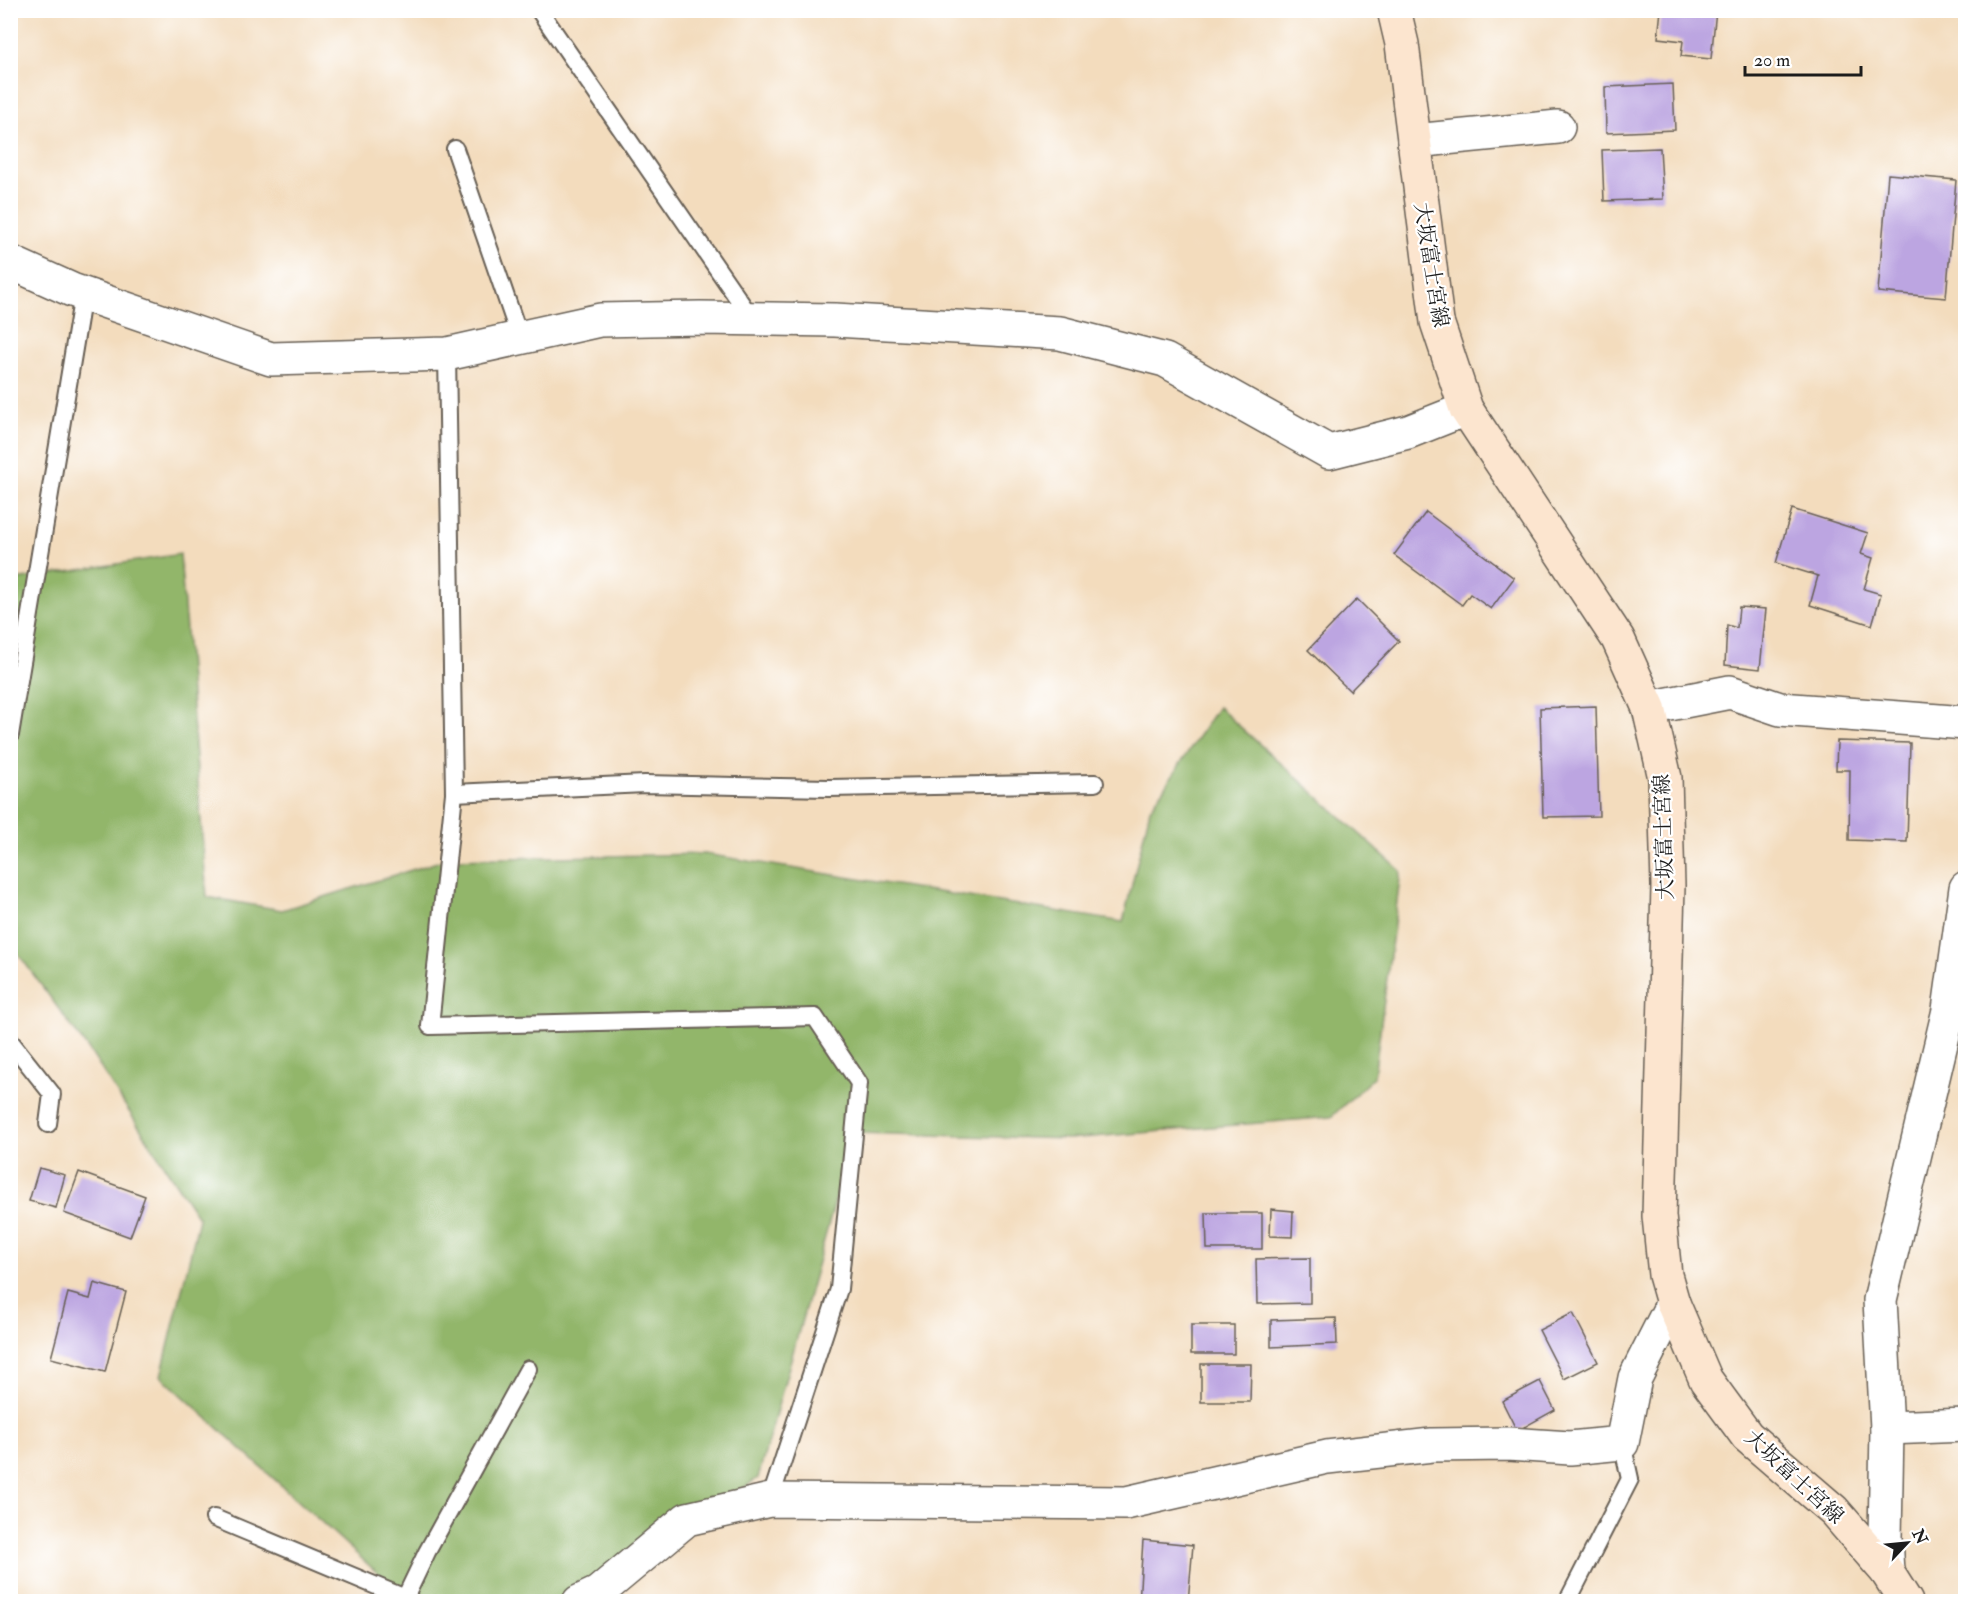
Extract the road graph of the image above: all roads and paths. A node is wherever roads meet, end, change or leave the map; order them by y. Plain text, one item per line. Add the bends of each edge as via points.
1 (539, 10) edge
2 (1394, 10) edge
3 (1558, 127) dead end
4 (1414, 141) junction
5 (455, 149) dead end
6 (10, 262) edge
7 (83, 294) junction
8 (752, 319) junction
9 (520, 338) junction
10 (447, 354) junction
11 (1466, 409) junction
12 (1649, 708) junction
13 (1965, 723) edge
14 (10, 735) edge
15 (1095, 783) dead end
16 (454, 793) junction
17 (1965, 888) edge
18 (10, 1041) edge
19 (48, 1124) dead end
20 (1673, 1303) junction
21 (528, 1369) dead end
22 (1965, 1425) edge
23 (1887, 1428) junction
24 (1622, 1443) junction
25 (771, 1500) junction
26 (214, 1518) dead end
27 (1887, 1572) junction
28 (405, 1600) edge
29 (579, 1602) edge
30 (1567, 1602) edge
31 (1906, 1602) edge

1 - 8 lane
2 - 4 main road, 大坂富士宮線
3 - 4 street
4 - 11 main road, 大坂富士宮線 via 1437,322
5 - 9 lane
6 - 7 street
7 - 10 street via 271,359
7 - 14 lane
8 - 9 street via 600,320
8 - 11 street via 1060,333 1165,360 1329,452 1408,432
9 - 10 street
10 - 16 lane
11 - 12 main road, 大坂富士宮線 via 1618,639
12 - 13 street via 1730,692 1780,709
12 - 20 main road, 大坂富士宮線 via 1665,778 1668,886 1659,1216 1665,1275
15 - 16 lane via 829,788 645,784
16 - 25 lane via 430,1026 815,1017 859,1083 839,1289
17 - 23 street via 1949,1010 1880,1300
18 - 19 lane via 52,1094
20 - 24 street via 1635,1378
20 - 27 main road, 大坂富士宮線 via 1706,1380 1747,1436 1834,1511
21 - 28 lane via 427,1552
22 - 23 street
23 - 27 street
24 - 25 street via 1570,1448 1431,1445 1327,1457 1126,1503
24 - 30 lane via 1630,1479
25 - 29 street via 687,1519 598,1593
26 - 28 lane
27 - 31 main road, 大坂富士宮線

